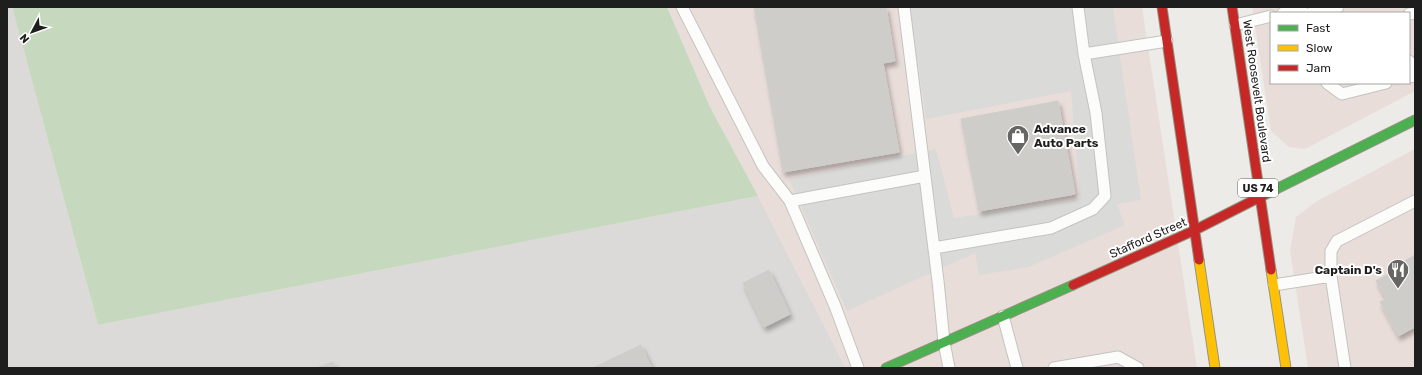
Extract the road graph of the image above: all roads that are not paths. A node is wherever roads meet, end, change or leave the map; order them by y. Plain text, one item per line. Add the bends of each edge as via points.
1 (682, 7) edge
2 (904, 7) edge
3 (1078, 7) edge
4 (1162, 7) edge
5 (1232, 7) edge
6 (1338, 7) edge
7 (1287, 12) edge
8 (1301, 12) edge
9 (1316, 12) edge
10 (1270, 16) edge
11 (1235, 24) junction
12 (1167, 42) junction
13 (1084, 54) junction
14 (1410, 64) edge
15 (1415, 76) edge
16 (1328, 84) edge
17 (1382, 84) edge
18 (1415, 120) edge
19 (925, 176) junction
20 (1260, 198) junction
21 (790, 201) junction
22 (1415, 201) edge
23 (1195, 230) junction
24 (934, 248) junction
25 (1331, 276) junction
26 (1274, 285) junction
27 (1003, 316) junction
28 (944, 342) junction
29 (858, 368) edge
30 (886, 368) edge
31 (949, 368) edge
32 (1017, 368) edge
33 (1054, 368) edge
34 (1138, 368) edge
35 (1215, 368) edge
36 (1286, 368) edge
37 (1345, 368) edge

1 - 21 lane via 763,166
2 - 19 lane
3 - 13 lane
4 - 12 main road
5 - 11 main road, West Roosevelt Boulevard / US 74
6 - 9 lane
7 - 8 lane
10 - 11 lane
11 - 20 main road, West Roosevelt Boulevard / US 74
12 - 13 lane
12 - 23 main road
13 - 24 lane via 1096,113 1105,196 1092,209 1051,228
14 - 15 lane
16 - 17 lane via 1342,94
18 - 20 main road, Stafford Street
19 - 21 lane
19 - 24 lane
20 - 23 main road, Stafford Street
20 - 26 main road, West Roosevelt Boulevard / US 74
21 - 29 lane via 835,306
22 - 25 lane via 1337,241 1331,251
23 - 27 main road, Stafford Street
23 - 35 main road
24 - 28 lane
25 - 26 lane
25 - 37 lane
26 - 36 main road, West Roosevelt Boulevard / US 74
27 - 28 main road, Stafford Street
27 - 32 lane
28 - 30 main road, Stafford Street
28 - 31 lane
33 - 34 lane via 1118,357

